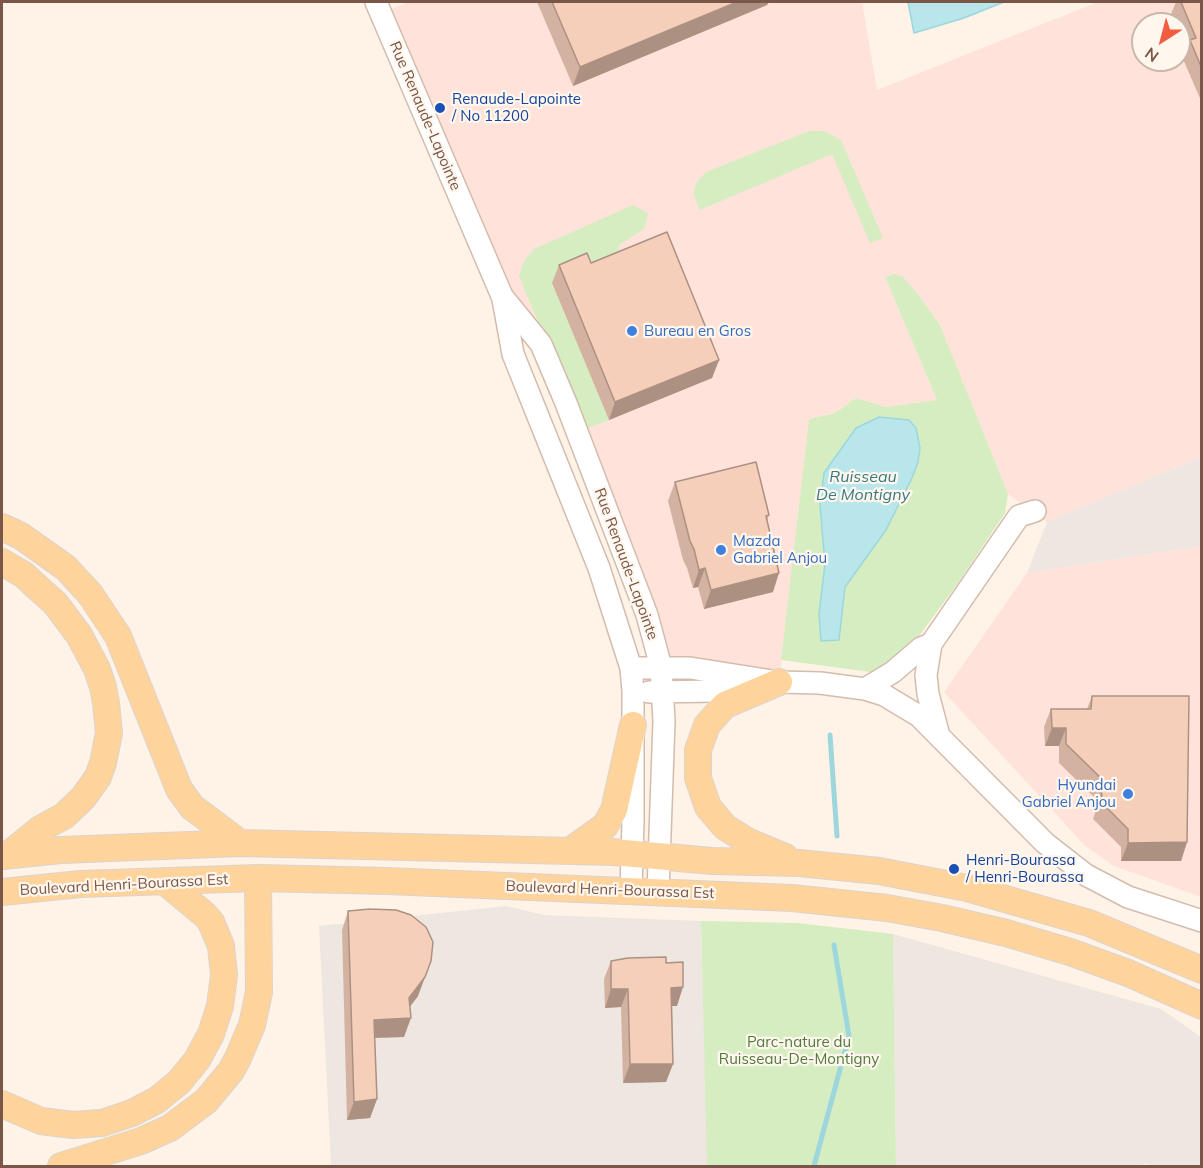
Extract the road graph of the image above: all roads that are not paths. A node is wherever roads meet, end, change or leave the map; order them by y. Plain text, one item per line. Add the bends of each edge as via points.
1 (376, 2) edge
2 (502, 296) junction
3 (1035, 511) dead end
4 (2, 527) edge
5 (2, 562) edge
6 (931, 644) junction
7 (661, 667) junction
8 (631, 668) junction
9 (779, 682) junction
10 (865, 689) junction
11 (633, 692) junction
12 (663, 692) junction
13 (633, 725) junction
14 (938, 732) junction
15 (240, 843) junction
16 (570, 850) junction
17 (632, 853) junction
18 (659, 855) junction
19 (4, 856) edge
20 (799, 863) junction
21 (258, 878) junction
22 (164, 881) junction
23 (631, 890) junction
24 (658, 891) junction
25 (2, 892) edge
26 (1202, 921) edge
27 (1202, 970) edge
28 (1202, 1006) edge
29 (2, 1104) edge
30 (61, 1167) edge

1 - 2 street, Rue Renaude-Lapointe
2 - 7 street, Rue Renaude-Lapointe via 541,344 647,615
2 - 8 street, Rue Renaude-Lapointe via 513,354 599,568
3 - 6 street via 1019,516
4 - 15 main road via 52,558 90,594 118,636 179,789 192,807
5 - 19 main road via 47,596 79,635 103,687 109,733 98,777 83,798 64,816
6 - 10 street
6 - 14 street via 928,694
7 - 8 street
7 - 9 street
7 - 12 street, Rue Renaude-Lapointe
8 - 11 street, Rue Renaude-Lapointe
9 - 10 street
9 - 12 street via 717,691
9 - 20 main road via 725,705 707,725 698,750 698,778 708,807 725,827
10 - 14 street via 902,705
11 - 12 street
11 - 13 street, Rue Renaude-Lapointe
12 - 18 street, Rue Renaude-Lapointe
13 - 16 main road via 614,810 605,826
13 - 17 street, Rue Renaude-Lapointe
14 - 26 street via 1045,843 1086,875 1128,897
15 - 16 main road
15 - 19 main road
16 - 17 main road
17 - 18 main road
17 - 23 street, Rue Renaude-Lapointe
18 - 20 main road
18 - 24 street, Rue Renaude-Lapointe
20 - 27 main road via 879,871 967,888 1089,923
21 - 22 main road, Boulevard Henri-Bourassa Est
21 - 23 main road, Boulevard Henri-Bourassa Est
21 - 30 main road via 259,992 252,1025 231,1071 206,1101 170,1128
22 - 25 main road, Boulevard Henri-Bourassa Est
22 - 29 main road via 205,915 221,946 224,975 220,1006 197,1060 157,1100 102,1123 40,1121
23 - 24 main road, Boulevard Henri-Bourassa Est
24 - 28 main road, Boulevard Henri-Bourassa Est via 792,898 942,918 1070,952

